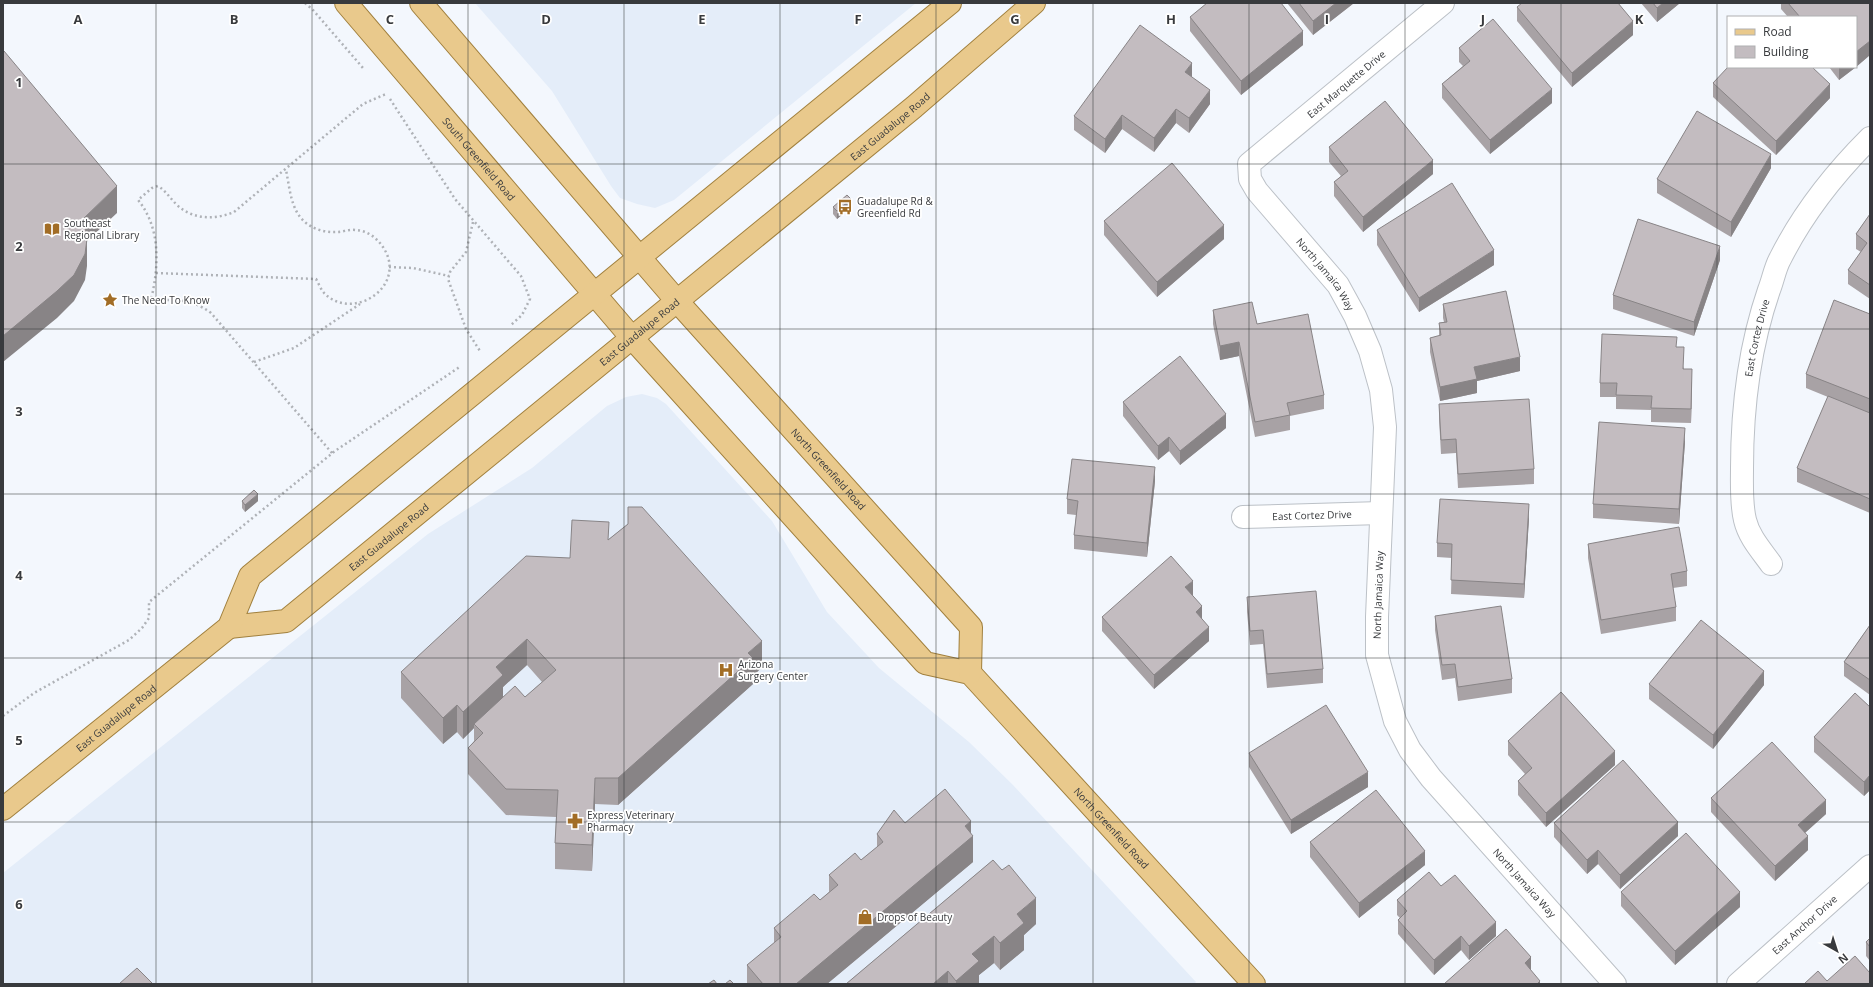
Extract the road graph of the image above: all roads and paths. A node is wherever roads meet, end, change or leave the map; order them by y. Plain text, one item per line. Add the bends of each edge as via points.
1 (305, 3) edge
2 (346, 3) edge
3 (421, 3) edge
4 (950, 3) edge
5 (1034, 3) edge
6 (1443, 3) edge
7 (367, 72) dead end
8 (381, 88) dead end
9 (386, 94) junction
10 (1870, 138) edge
11 (1249, 164) joint
12 (286, 170) junction
13 (473, 221) junction
14 (640, 257) junction
15 (389, 267) junction
16 (156, 273) junction
17 (449, 276) junction
18 (595, 294) junction
19 (676, 301) junction
20 (360, 304) junction
21 (506, 330) dead end
22 (632, 338) junction
23 (484, 348) dead end
24 (480, 351) junction
25 (476, 355) dead end
26 (254, 362) junction
27 (467, 362) dead end
28 (332, 453) junction
29 (1381, 513) junction
30 (1243, 517) dead end
31 (1771, 564) dead end
32 (229, 627) junction
33 (970, 673) junction
34 (3, 716) edge
35 (3, 809) edge
36 (1870, 866) edge
37 (1254, 984) edge
38 (1615, 984) edge
39 (1738, 984) edge

1 - 7 path
2 - 18 main road, South Greenfield Road
3 - 14 main road
4 - 14 main road, East Guadalupe Road
5 - 19 main road, East Guadalupe Road via 914,107
6 - 11 street, East Marquette Drive
8 - 9 path
9 - 12 path via 363,104
9 - 13 path via 455,199
10 - 31 street, East Cortez Drive via 1844,164 1797,226 1779,260 1751,352 1742,459 1745,520 1754,542
11 - 29 street, North Jamaica Way via 1250,178 1257,191 1338,285 1370,351 1381,390 1385,427
12 - 15 path via 294,206 304,221 324,231 354,229 369,234 381,244 388,258
12 - 16 path via 234,212 221,218 208,218 186,211 158,186 147,192 138,200 153,230
13 - 17 path via 466,252
13 - 21 path via 522,276 528,291 530,299 522,314
14 - 18 main road, East Guadalupe Road
14 - 19 main road, North Greenfield Road
15 - 17 path via 413,268
15 - 20 path via 383,287
16 - 20 path via 316,279 330,298 343,304
16 - 26 path via 151,300 188,301 204,307 218,319
17 - 24 path via 450,287 464,325
18 - 22 main road, South Greenfield Road
18 - 32 main road, East Guadalupe Road via 250,576
19 - 22 main road, East Guadalupe Road
19 - 33 main road, North Greenfield Road via 970,627
20 - 26 path via 294,348
22 - 32 main road, East Guadalupe Road via 286,621
22 - 33 main road via 925,663
23 - 24 path
24 - 25 path
26 - 28 path
27 - 28 path
28 - 34 path via 149,602 149,618 129,640 34,693
29 - 30 street, East Cortez Drive
29 - 38 street, North Jamaica Way via 1377,655 1384,687 1410,750 1431,778
32 - 35 main road, East Guadalupe Road
33 - 37 main road, North Greenfield Road
36 - 39 street, East Anchor Drive

